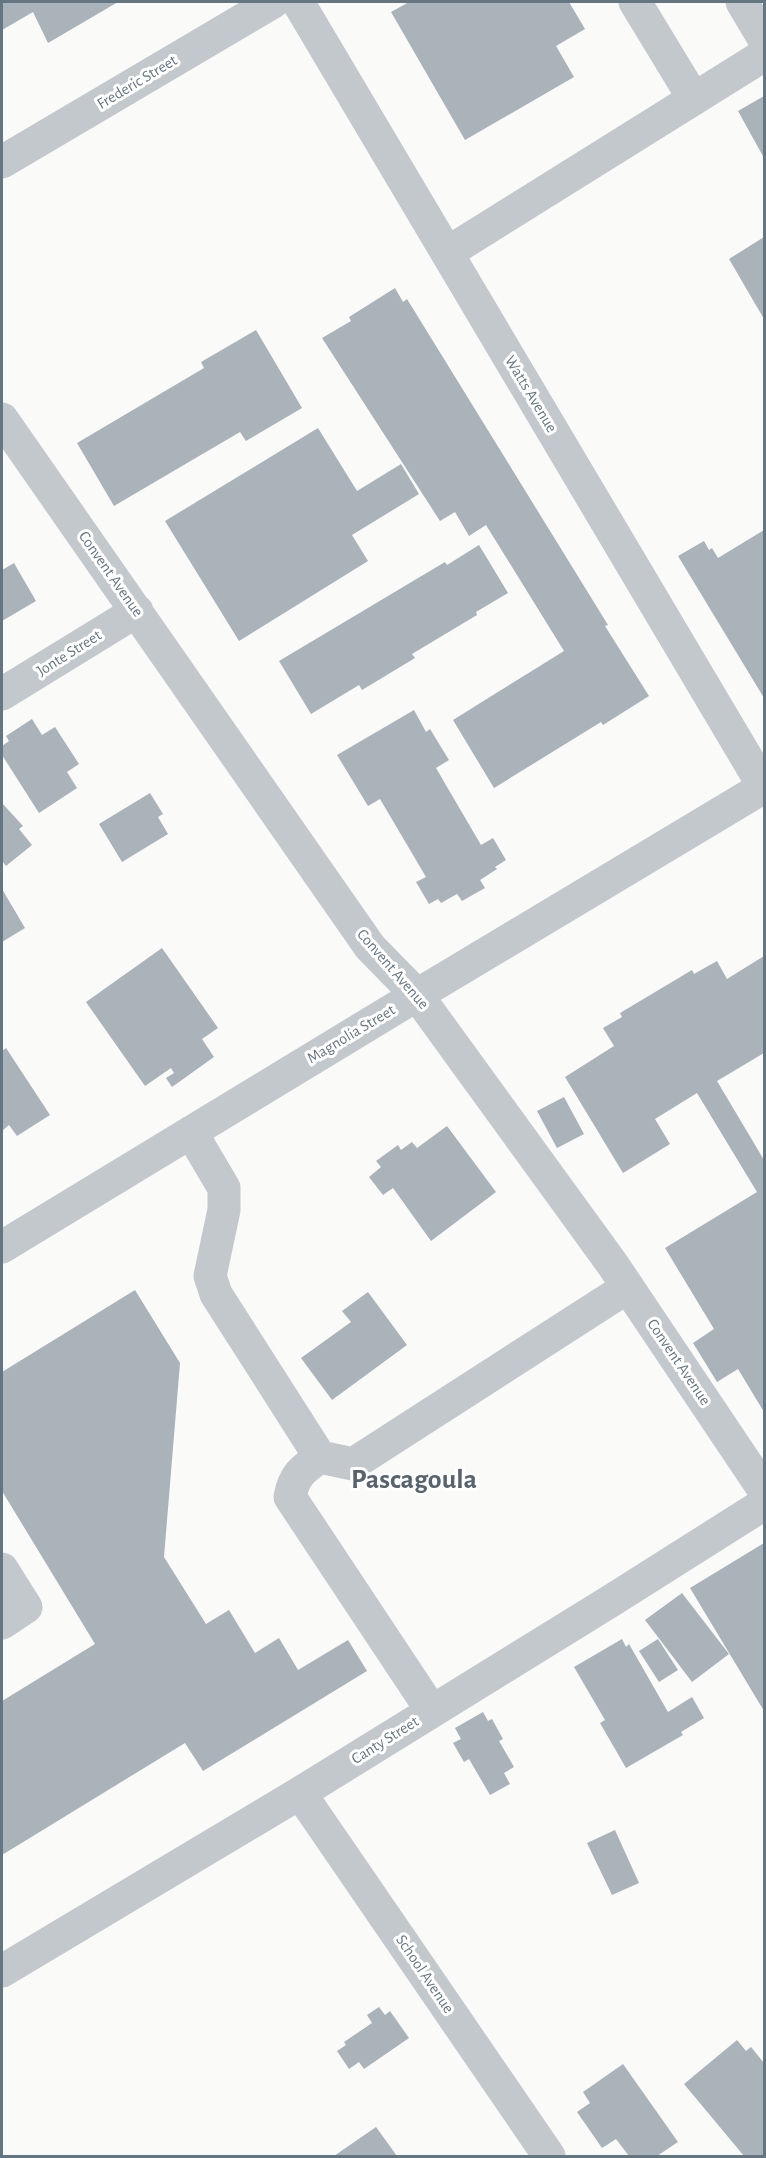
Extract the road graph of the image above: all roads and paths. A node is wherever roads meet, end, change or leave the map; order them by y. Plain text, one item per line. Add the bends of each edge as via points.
1 (273, 2) edge
2 (298, 2) edge
3 (635, 2) edge
4 (742, 2) edge
5 (765, 39) edge
6 (765, 55) edge
7 (694, 99) junction
8 (2, 162) edge
9 (447, 253) junction
10 (2, 419) edge
11 (136, 611) junction
12 (2, 694) edge
13 (765, 787) edge
14 (417, 994) junction
15 (191, 1132) junction
16 (2, 1246) edge
17 (628, 1287) junction
18 (320, 1457) junction
19 (765, 1490) edge
20 (765, 1504) edge
21 (2, 1569) edge
22 (2, 1623) edge
23 (432, 1711) junction
24 (300, 1793) junction
25 (2, 1971) edge
26 (549, 2157) edge

1 - 8 street, Frederic Street
2 - 9 street, Watts Avenue
3 - 7 street
4 - 5 street
6 - 7 street
7 - 9 street
9 - 13 street, Watts Avenue
10 - 11 street, Convent Avenue
11 - 12 street, Jonte Street
11 - 14 street, Convent Avenue via 370,947
13 - 14 street, Magnolia Street
14 - 15 street, Magnolia Street
14 - 17 street, Convent Avenue
15 - 16 street, Magnolia Street
15 - 18 street via 224,1188 224,1210 210,1276 216,1294
17 - 18 street via 353,1464
17 - 19 street, Convent Avenue
18 - 23 street via 302,1470 293,1482 290,1497
20 - 23 street, Canty Street
21 - 22 street via 26,1607
23 - 24 street, Canty Street
24 - 25 street, Canty Street
24 - 26 street, School Avenue

